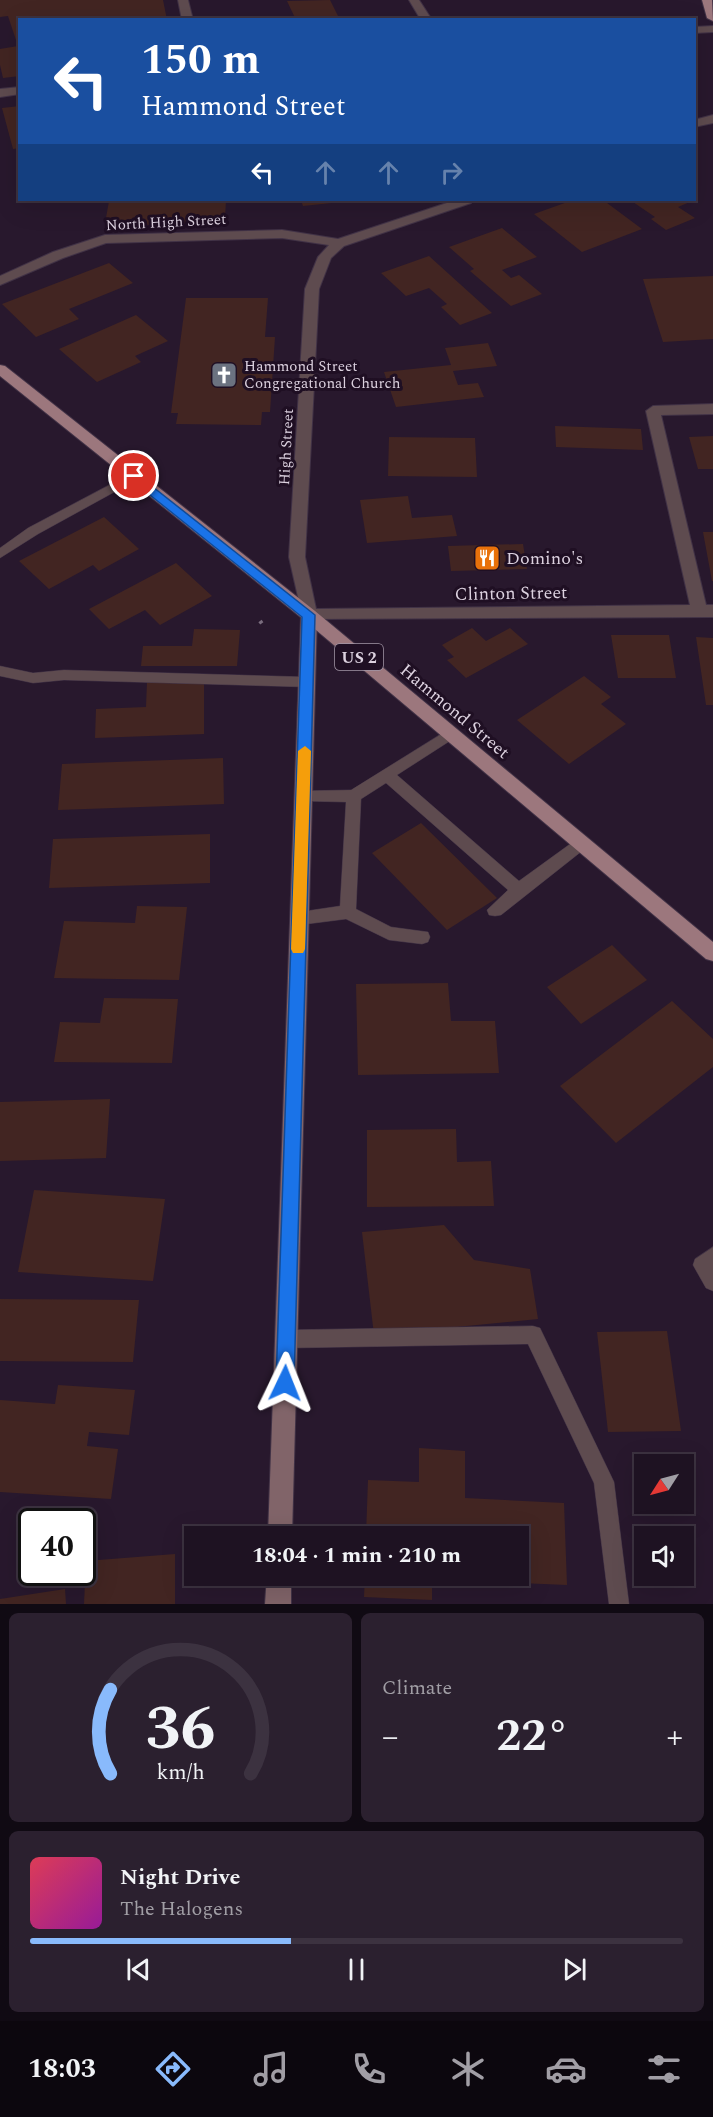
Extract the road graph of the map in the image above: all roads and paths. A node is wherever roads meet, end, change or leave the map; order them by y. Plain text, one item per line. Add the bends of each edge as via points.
1 (183, 0) edge
2 (414, 0) edge
3 (707, 0) edge
4 (188, 18) edge
5 (426, 18) edge
6 (713, 18) edge
7 (713, 29) edge
8 (696, 30) edge
9 (18, 90) edge
10 (0, 93) edge
11 (713, 119) edge
12 (696, 123) edge
13 (464, 201) edge
14 (339, 243) junction
15 (0, 281) edge
16 (0, 369) edge
17 (713, 409) edge
18 (134, 476) junction
19 (0, 555) edge
20 (706, 611) edge
21 (309, 615) junction
22 (0, 671) edge
23 (307, 682) junction
24 (451, 733) junction
25 (387, 775) junction
26 (303, 795) junction
27 (354, 796) junction
28 (582, 843) junction
29 (519, 891) junction
30 (495, 910) dead end
31 (348, 912) junction
32 (299, 918) junction
33 (422, 937) dead end
34 (713, 953) edge
35 (713, 1256) edge
36 (713, 1282) edge
37 (287, 1339) junction
38 (280, 1526) edge
39 (279, 1586) edge
40 (278, 1604) edge
41 (620, 1604) edge

1 - 4 street
2 - 5 street
3 - 6 main road
7 - 8 street
9 - 10 street
11 - 12 street
13 - 14 street
14 - 15 street, North High Street via 282,234 105,239
14 - 21 street, High Street via 325,257 312,289 297,556
16 - 18 main road, Hammond Street / US 2
17 - 20 street via 653,411
18 - 19 lane via 33,531
18 - 21 main road, Hammond Street / US 2
20 - 21 street, Clinton Street
21 - 23 street
21 - 24 main road, Hammond Street / US 2
22 - 23 lane via 33,678 64,675
23 - 26 street
24 - 25 lane
24 - 28 main road, Hammond Street / US 2
25 - 27 lane
25 - 29 lane
26 - 27 lane
26 - 32 street
27 - 31 lane
28 - 29 lane
28 - 34 main road, Hammond Street / US 2
29 - 30 lane
31 - 32 lane
31 - 33 lane via 389,933
32 - 37 street
35 - 36 lane via 702,1265
37 - 38 street
37 - 41 lane via 533,1335 604,1482
39 - 40 street

